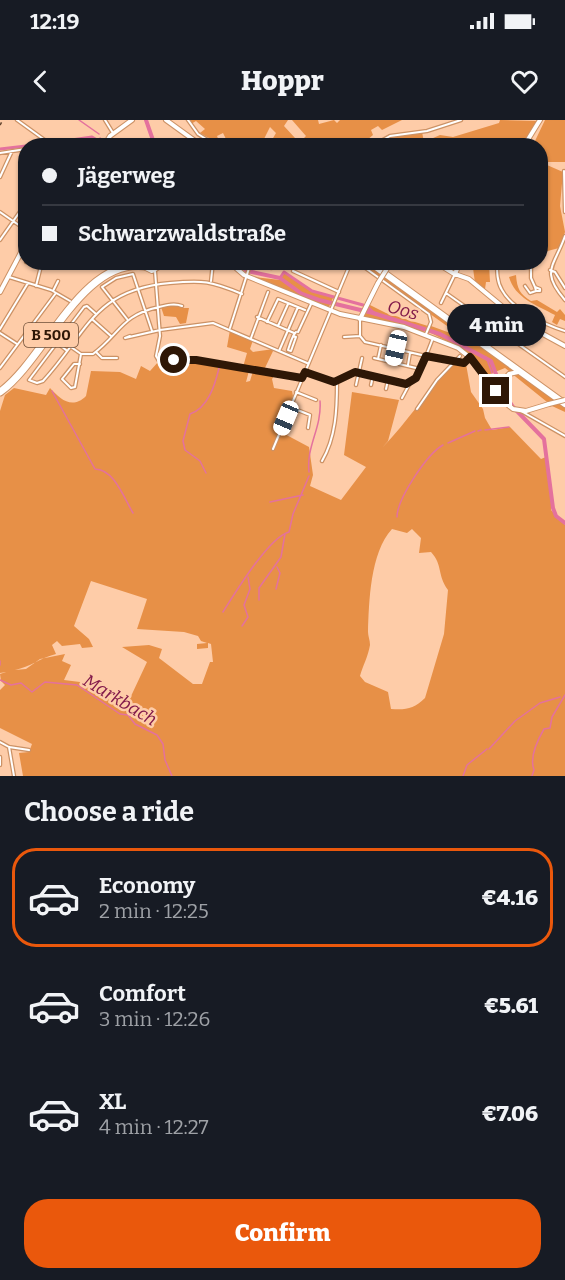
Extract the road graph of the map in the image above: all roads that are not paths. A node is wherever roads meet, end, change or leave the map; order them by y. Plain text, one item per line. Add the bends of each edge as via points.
1 (17, 120) edge
2 (105, 120) edge
3 (132, 120) edge
4 (167, 120) edge
5 (188, 120) edge
6 (461, 120) edge
7 (540, 120) edge
8 (113, 133) junction
9 (43, 138) edge
10 (109, 138) edge
11 (191, 138) edge
12 (204, 138) edge
13 (386, 138) edge
14 (529, 138) edge
15 (18, 150) edge
16 (12, 151) junction
17 (0, 153) edge
18 (564, 171) edge
19 (0, 177) edge
20 (0, 212) edge
21 (565, 212) edge
22 (18, 215) edge
23 (13, 222) junction
24 (18, 225) edge
25 (565, 236) edge
26 (0, 240) edge
27 (18, 259) edge
28 (40, 270) edge
29 (112, 270) edge
30 (118, 270) edge
31 (155, 270) edge
32 (212, 270) edge
33 (239, 270) edge
34 (249, 270) edge
35 (348, 270) edge
36 (368, 270) edge
37 (380, 270) edge
38 (380, 270) edge
39 (386, 270) edge
40 (448, 270) edge
41 (457, 270) edge
42 (498, 270) edge
43 (531, 270) edge
44 (550, 270) junction
45 (293, 271) dead end
46 (455, 274) junction
47 (248, 275) junction
48 (9, 277) junction
49 (58, 281) dead end
50 (211, 281) junction
51 (28, 283) junction
52 (155, 284) junction
53 (36, 286) junction
54 (525, 286) dead end
55 (138, 287) junction
56 (565, 288) edge
57 (0, 292) edge
58 (54, 292) junction
59 (268, 292) dead end
60 (339, 292) junction
61 (446, 293) junction
62 (242, 294) junction
63 (111, 300) junction
64 (565, 300) edge
65 (70, 301) dead end
66 (312, 302) junction
67 (288, 303) junction
68 (334, 303) junction
69 (441, 303) dead end
70 (182, 306) dead end
71 (157, 307) junction
72 (298, 308) junction
73 (304, 310) dead end
74 (145, 311) junction
75 (96, 314) junction
76 (257, 317) junction
77 (360, 317) junction
78 (92, 319) junction
79 (127, 319) junction
80 (267, 322) junction
81 (278, 326) junction
82 (230, 329) junction
83 (160, 330) junction
84 (0, 331) edge
85 (152, 331) junction
86 (288, 331) junction
87 (565, 331) edge
88 (427, 332) junction
89 (111, 336) junction
90 (129, 336) dead end
91 (360, 336) junction
92 (344, 337) dead end
93 (434, 337) junction
94 (251, 338) junction
95 (56, 342) junction
96 (17, 344) junction
97 (381, 345) junction
98 (69, 346) junction
99 (565, 346) edge
100 (396, 348) junction
101 (66, 350) junction
102 (279, 351) junction
103 (96, 352) junction
104 (411, 353) junction
105 (81, 354) junction
106 (426, 356) junction
107 (460, 356) dead end
108 (470, 357) junction
109 (117, 358) dead end
110 (362, 358) dead end
111 (454, 362) junction
112 (507, 362) junction
113 (393, 363) junction
114 (80, 364) junction
115 (309, 364) junction
116 (408, 366) junction
117 (0, 368) edge
118 (416, 368) dead end
119 (305, 372) junction
120 (359, 372) junction
121 (521, 372) junction
122 (509, 374) junction
123 (373, 376) junction
124 (565, 377) edge
125 (302, 378) junction
126 (388, 380) junction
127 (337, 382) junction
128 (410, 384) junction
129 (356, 385) dead end
130 (371, 385) dead end
131 (498, 386) junction
132 (0, 387) edge
133 (386, 389) dead end
134 (0, 392) edge
135 (296, 393) junction
136 (402, 398) dead end
137 (316, 400) dead end
138 (565, 402) edge
139 (290, 407) junction
140 (417, 409) dead end
141 (532, 410) junction
142 (520, 411) junction
143 (531, 418) junction
144 (308, 428) dead end
145 (565, 436) edge
146 (273, 449) dead end
147 (322, 461) dead end
148 (0, 742) edge
149 (9, 747) junction
150 (29, 750) dead end
151 (0, 757) edge
152 (0, 765) edge
153 (14, 776) edge

1 - 9 street
2 - 8 street
3 - 8 street
4 - 11 street
5 - 12 street
6 - 13 street
7 - 14 street
8 - 10 street
15 - 16 street
16 - 17 street
16 - 19 street
18 - 21 street
20 - 23 street
22 - 23 street
23 - 24 street
23 - 26 street
25 - 44 street
27 - 48 street
28 - 53 street
29 - 132 highway, B 500 via 85,287 24,365
30 - 134 highway, B 500 via 90,286 24,370
31 - 52 street
32 - 50 street
33 - 47 street
34 - 47 street
35 - 60 street
36 - 88 street via 432,317
37 - 112 main road
38 - 138 main road
39 - 77 street, bridge
40 - 46 street
41 - 46 street
42 - 87 street via 499,284 507,297
43 - 54 street via 536,289 530,293
44 - 56 street
44 - 64 street via 553,286
45 - 60 street
46 - 61 street
46 - 99 street via 521,322
47 - 62 street
47 - 66 street
48 - 51 street
48 - 57 street
49 - 58 street
50 - 52 street
50 - 62 street
51 - 53 street
51 - 84 street
52 - 55 street
52 - 71 street
53 - 58 street
55 - 63 street
55 - 63 street via 133,274 116,278 102,287
55 - 74 street
58 - 65 street
58 - 96 street
59 - 76 street
60 - 68 street
61 - 69 street
61 - 124 street
62 - 82 street
63 - 75 street
63 - 79 street
66 - 68 street
66 - 86 street via 295,333
67 - 72 street
67 - 80 street via 277,300
67 - 81 street
68 - 77 street
68 - 115 street
70 - 71 street
71 - 74 street
71 - 83 street
72 - 73 street
72 - 86 street
74 - 79 street
74 - 85 street
75 - 78 street
75 - 95 street via 85,306
76 - 80 street
76 - 94 street
77 - 88 street
77 - 91 street
78 - 89 street
78 - 98 street
79 - 89 street
80 - 81 street
81 - 86 street
82 - 83 street via 208,323
82 - 94 street
83 - 85 street
83 - 125 street via 156,356 159,361 188,359
84 - 96 street
85 - 90 street
86 - 102 street
88 - 93 street
89 - 103 street
91 - 92 street
91 - 97 street via 365,342
93 - 106 street
93 - 108 street
94 - 102 street
95 - 101 street
95 - 101 street via 29,380 43,381
96 - 117 street
97 - 100 street
97 - 113 street via 376,359
98 - 101 street
98 - 105 street
100 - 104 street
100 - 113 street
102 - 115 street
103 - 105 street
103 - 109 street via 102,358
104 - 106 street
104 - 116 street
105 - 114 street
106 - 111 street
106 - 128 street
107 - 111 street
108 - 111 street via 464,363
108 - 131 street
110 - 120 street
111 - 140 street
112 - 121 main road
112 - 122 street
113 - 116 street
114 - 114 street via 79,378 71,388 62,380 74,364
115 - 119 street
116 - 118 street
119 - 125 street
119 - 127 street
120 - 123 street
120 - 127 street
120 - 129 street
121 - 122 street
121 - 138 main road
122 - 131 street
123 - 126 street
123 - 130 street
125 - 135 street
126 - 128 street
126 - 133 street
127 - 147 street via 336,420
128 - 136 street
131 - 142 street via 513,410
135 - 137 street
135 - 139 street
138 - 141 street, bridge
139 - 144 street via 310,415
139 - 146 street
141 - 142 street
141 - 143 street
142 - 143 street
143 - 145 street
148 - 149 street
149 - 150 street
149 - 153 street
151 - 152 street

